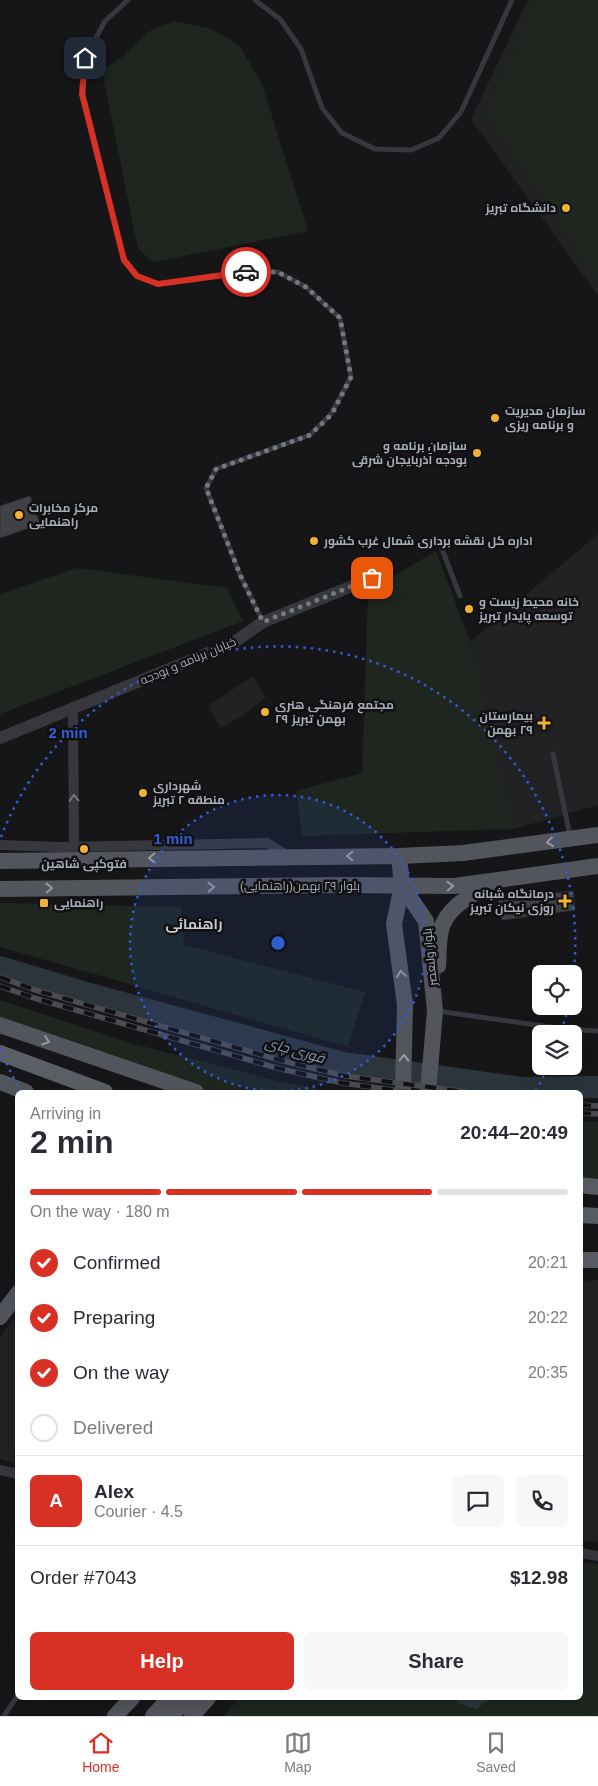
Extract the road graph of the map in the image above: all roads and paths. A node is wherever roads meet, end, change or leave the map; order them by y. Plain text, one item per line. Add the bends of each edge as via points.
1 (128, 0) edge
2 (255, 0) edge
3 (512, 0) edge
4 (439, 541) dead end
5 (372, 578) dead end
6 (460, 596) dead end
7 (263, 622) junction
8 (73, 709) junction
9 (0, 738) edge
10 (553, 754) dead end
11 (598, 835) edge
12 (570, 839) junction
13 (0, 845) edge
14 (74, 847) junction
15 (398, 856) junction
16 (290, 857) junction
17 (0, 861) edge
18 (598, 866) edge
19 (492, 882) junction
20 (402, 886) junction
21 (0, 889) edge
22 (435, 1010) junction
23 (0, 1025) edge
24 (598, 1031) edge
25 (0, 1053) edge
26 (2, 1083) edge
27 (21, 1090) edge
28 (101, 1090) edge
29 (190, 1090) edge
30 (402, 1090) edge
31 (428, 1090) edge
32 (15, 1099) edge
33 (583, 1185) edge
34 (598, 1186) edge
35 (583, 1215) edge
36 (598, 1216) edge
37 (583, 1260) edge
38 (598, 1260) edge
39 (15, 1297) edge
40 (0, 1317) edge
41 (0, 1470) edge
42 (15, 1473) edge
43 (583, 1554) edge
44 (598, 1556) edge
45 (15, 1700) edge
46 (130, 1700) edge
47 (168, 1700) edge
48 (186, 1700) edge
49 (206, 1700) edge
50 (4, 1716) edge
51 (115, 1716) edge
52 (154, 1716) edge
53 (171, 1716) edge
54 (192, 1716) edge

1 - 7 lane via 105,20 85,58 82,94 124,260 137,276 158,284 238,272 278,272 306,287 340,318 351,377 332,414 310,435 216,469 206,488 241,577
2 - 3 lane via 280,19 301,49 322,108 342,133 375,149 411,150 439,138 461,112
4 - 6 lane
5 - 7 street, خیابان برنامه و بودجه
7 - 8 street, خیابان برنامه و بودجه via 233,643
8 - 9 street, خیابان برنامه و بودجه
14 -> 8 street
10 - 12 lane
11 - 12 main road
12 -> 15 main road via 463,853
13 - 14 street
14 - 16 street via 267,843
15 -> 16 main road
15 - 20 main road
16 -> 17 main road
18 - 19 main road, بلوار ٢٩ بهمن(راهنمایی)
20 -> 19 main road, بلوار ٢٩ بهمن(راهنمایی)
19 - 22 main road via 456,906 441,929
21 -> 20 main road, بلوار ٢٩ بهمن(راهنمایی)
20 - 22 main road, بلوار ولىعصر via 426,921
30 -> 20 main road via 405,1005 394,924
22 - 24 lane
22 - 31 main road, بلوار ولىعصر
23 -> 29 main road
25 - 28 highway
26 - 27 main road
26 - 32 main road
33 - 34 highway
35 - 36 highway
37 - 38 highway
39 - 40 main road
41 - 42 street
43 - 44 street
45 - 50 lane
46 - 51 main road
47 - 52 main road
48 - 53 main road
49 - 54 main road

